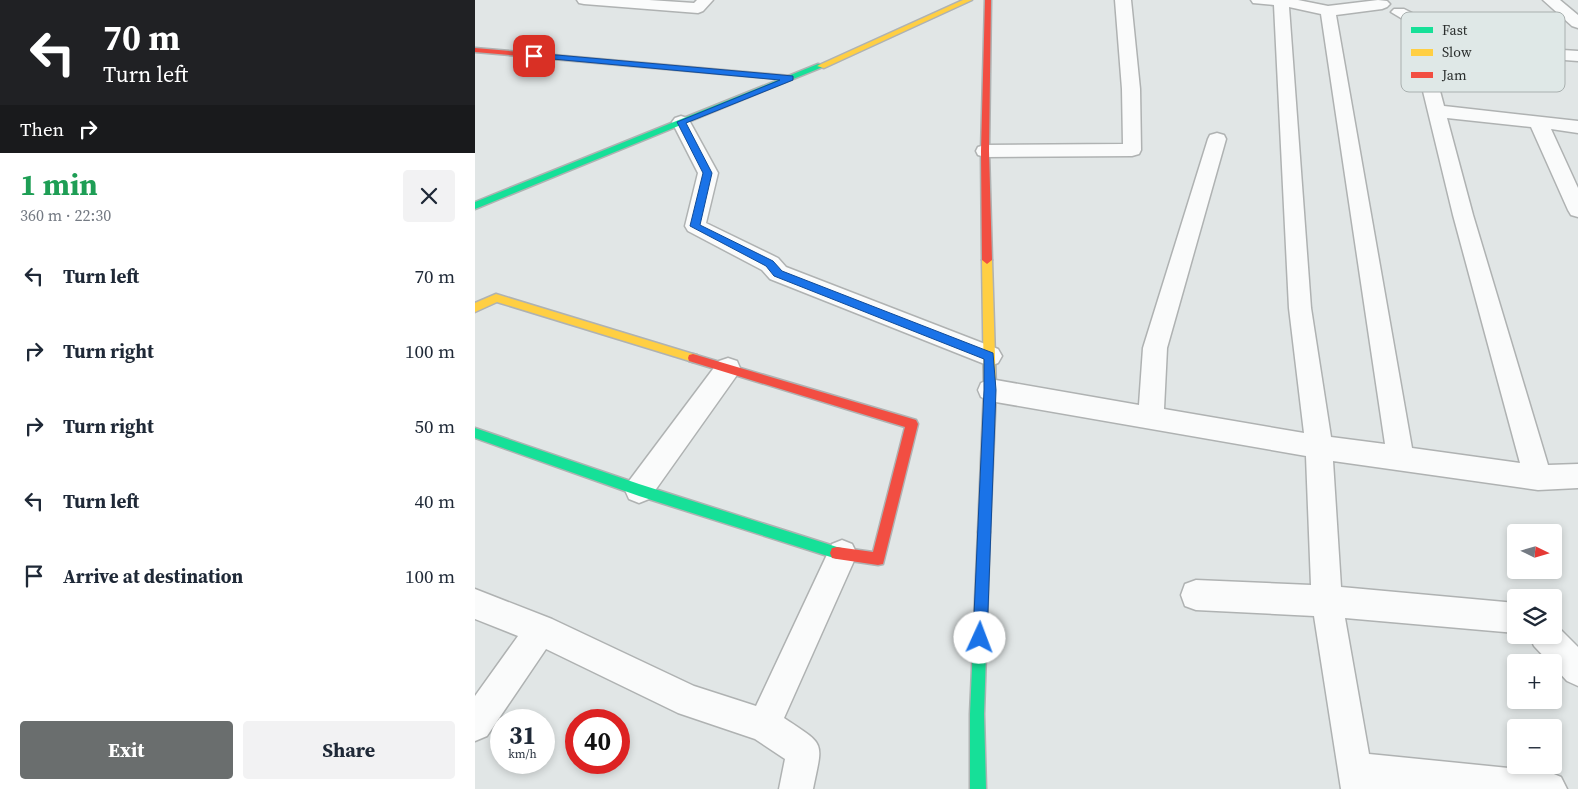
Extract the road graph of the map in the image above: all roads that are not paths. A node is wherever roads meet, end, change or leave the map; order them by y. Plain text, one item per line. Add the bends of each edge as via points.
1 (584, 0) edge
2 (705, 0) edge
3 (969, 0) edge
4 (988, 0) edge
5 (1123, 0) edge
6 (1258, 0) edge
7 (1551, 0) edge
8 (601, 1) edge
9 (1281, 2) junction
10 (1378, 2) edge
11 (1328, 11) junction
12 (1564, 12) edge
13 (1565, 12) edge
14 (1401, 13) edge
15 (1578, 24) edge
16 (475, 50) edge
17 (1565, 55) edge
18 (1578, 56) edge
19 (790, 78) junction
20 (1432, 92) edge
21 (1437, 111) junction
22 (681, 122) junction
23 (1538, 122) junction
24 (1578, 127) edge
25 (1217, 139) dead end
26 (985, 152) junction
27 (475, 206) edge
28 (1578, 210) edge
29 (475, 308) edge
30 (990, 356) junction
31 (729, 368) junction
32 (990, 390) junction
33 (1151, 417) junction
34 (475, 432) edge
35 (1319, 447) junction
36 (1400, 458) junction
37 (1578, 476) edge
38 (1538, 478) junction
39 (639, 490) junction
40 (842, 554) junction
41 (1196, 595) dead end
42 (1327, 601) junction
43 (475, 604) edge
44 (1507, 617) edge
45 (541, 630) junction
46 (1553, 644) edge
47 (1578, 670) edge
48 (475, 724) edge
49 (764, 725) junction
50 (1356, 779) edge
51 (796, 789) edge
52 (977, 789) edge
53 (1549, 789) edge

1 - 8 street
2 - 8 street via 698,8
3 - 19 street
4 - 26 street
5 - 26 street via 1131,89 1132,150
6 - 9 street
7 - 12 street
9 - 11 street
9 - 35 street via 1300,308
10 - 11 street
10 - 14 street
11 - 36 street
13 - 15 street
16 - 19 street
17 - 18 street
19 - 22 street
20 - 21 street
21 - 23 street
21 - 38 street via 1463,215
22 - 27 street
22 - 30 street via 708,173 695,226 770,264 778,273
23 - 24 street
23 - 28 street
25 - 33 street via 1155,348
26 - 30 street
29 - 31 street via 496,298
30 - 32 street
31 - 39 street
31 - 40 street via 912,424 878,559
32 - 33 street
32 - 52 street
33 - 35 street
34 - 39 street
35 - 36 street
35 - 42 street
36 - 38 street
37 - 38 street
39 - 40 street
40 - 49 street
41 - 42 street
42 - 44 street
42 - 50 street
43 - 45 street
45 - 48 street
45 - 49 street via 690,700
46 - 47 street
49 - 51 street via 805,751
50 - 53 street

